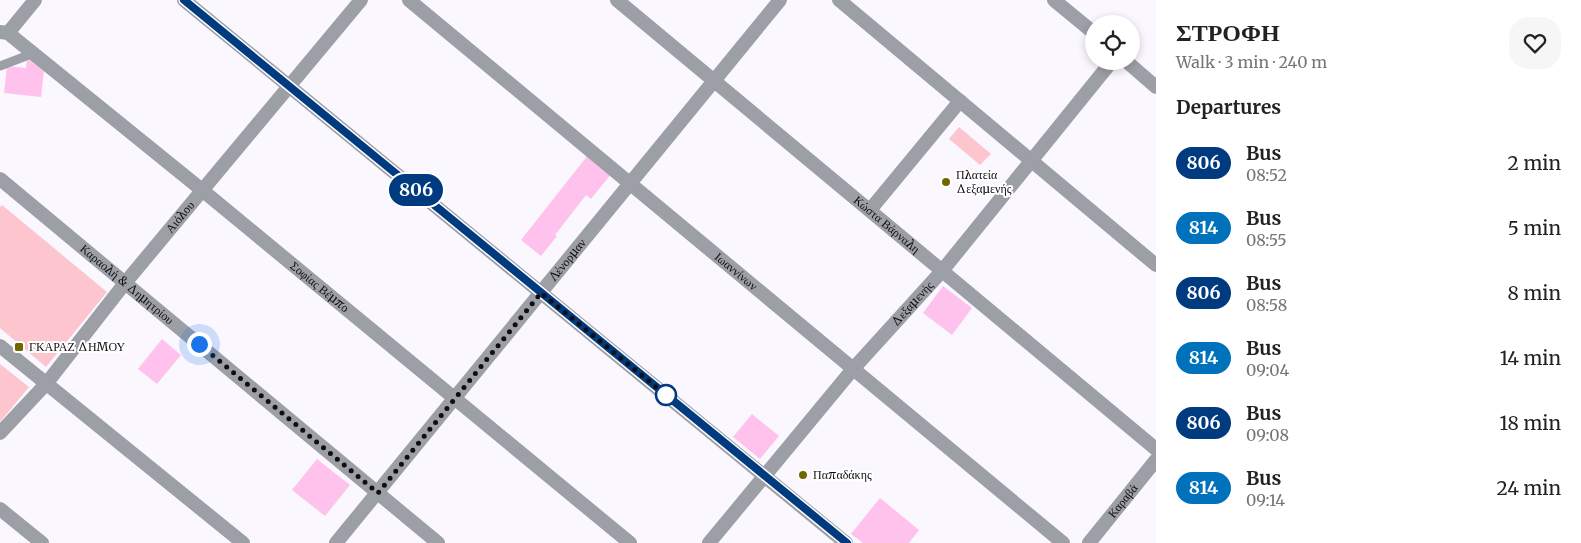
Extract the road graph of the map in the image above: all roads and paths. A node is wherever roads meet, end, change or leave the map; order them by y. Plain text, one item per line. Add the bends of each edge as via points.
1 (35, 0) edge
2 (184, 0) edge
3 (361, 0) edge
4 (409, 0) edge
5 (617, 0) edge
6 (780, 0) edge
7 (839, 0) edge
8 (1054, 0) edge
9 (1085, 26) edge
10 (4, 32) edge
11 (34, 54) junction
12 (0, 66) edge
13 (1105, 70) edge
14 (1136, 70) edge
15 (714, 81) junction
16 (289, 86) junction
17 (1156, 87) edge
18 (960, 101) junction
19 (1032, 161) junction
20 (0, 178) edge
21 (631, 183) junction
22 (202, 190) junction
23 (870, 210) junction
24 (1156, 265) edge
25 (942, 271) junction
26 (125, 283) junction
27 (541, 293) junction
28 (0, 346) edge
29 (853, 369) junction
30 (46, 384) junction
31 (454, 398) junction
32 (0, 433) edge
33 (1156, 449) edge
34 (1156, 460) edge
35 (765, 476) junction
36 (378, 493) junction
37 (0, 509) edge
38 (42, 543) edge
39 (243, 543) edge
40 (336, 543) edge
41 (438, 543) edge
42 (630, 543) edge
43 (709, 543) edge
44 (846, 543) edge
45 (1063, 543) edge
46 (1089, 543) edge

1 - 10 street
2 - 16 street
3 - 16 street, Αιόλου
4 - 21 street, Ιωαννίνων
5 - 15 street, Κώστα Βάρναλη
6 - 15 street, Λένορμαν
7 - 18 street
8 - 9 street
10 - 11 street, Σοφίας Βέμπο
11 - 12 lane
11 - 22 street, Σοφίας Βέμπο
13 - 19 street, Δεξαμενής
14 - 17 street
15 - 21 street, Λένορμαν
15 - 23 street, Κώστα Βάρναλη
16 - 22 street, Αιόλου
16 - 27 street
18 - 19 street
18 - 23 street
19 - 24 street
19 - 25 street, Δεξαμενής
20 - 26 street, Καραολή & Δημητρίου
21 - 27 street, Λένορμαν
21 - 29 street, Ιωαννίνων
22 - 26 street, Αιόλου
22 - 31 street, Σοφίας Βέμπο
23 - 25 street, Κώστα Βάρναλη
25 - 29 street, Δεξαμενής
25 - 33 street, Κώστα Βάρναλη
26 - 30 street, Αιόλου
26 - 36 street, Καραολή & Δημητρίου
27 - 31 street, Λένορμαν
27 - 35 street
28 - 30 street
29 - 35 street, Δεξαμενής
29 - 45 street, Ιωαννίνων
30 - 32 street, Αιόλου
30 - 39 street
31 - 36 street, Λένορμαν
31 - 42 street, Σοφίας Βέμπο
34 - 46 street, Καραβά
35 - 43 street, Δεξαμενής
35 - 44 street
36 - 40 street, Λένορμαν
36 - 41 street, Καραολή & Δημητρίου
37 - 38 street

